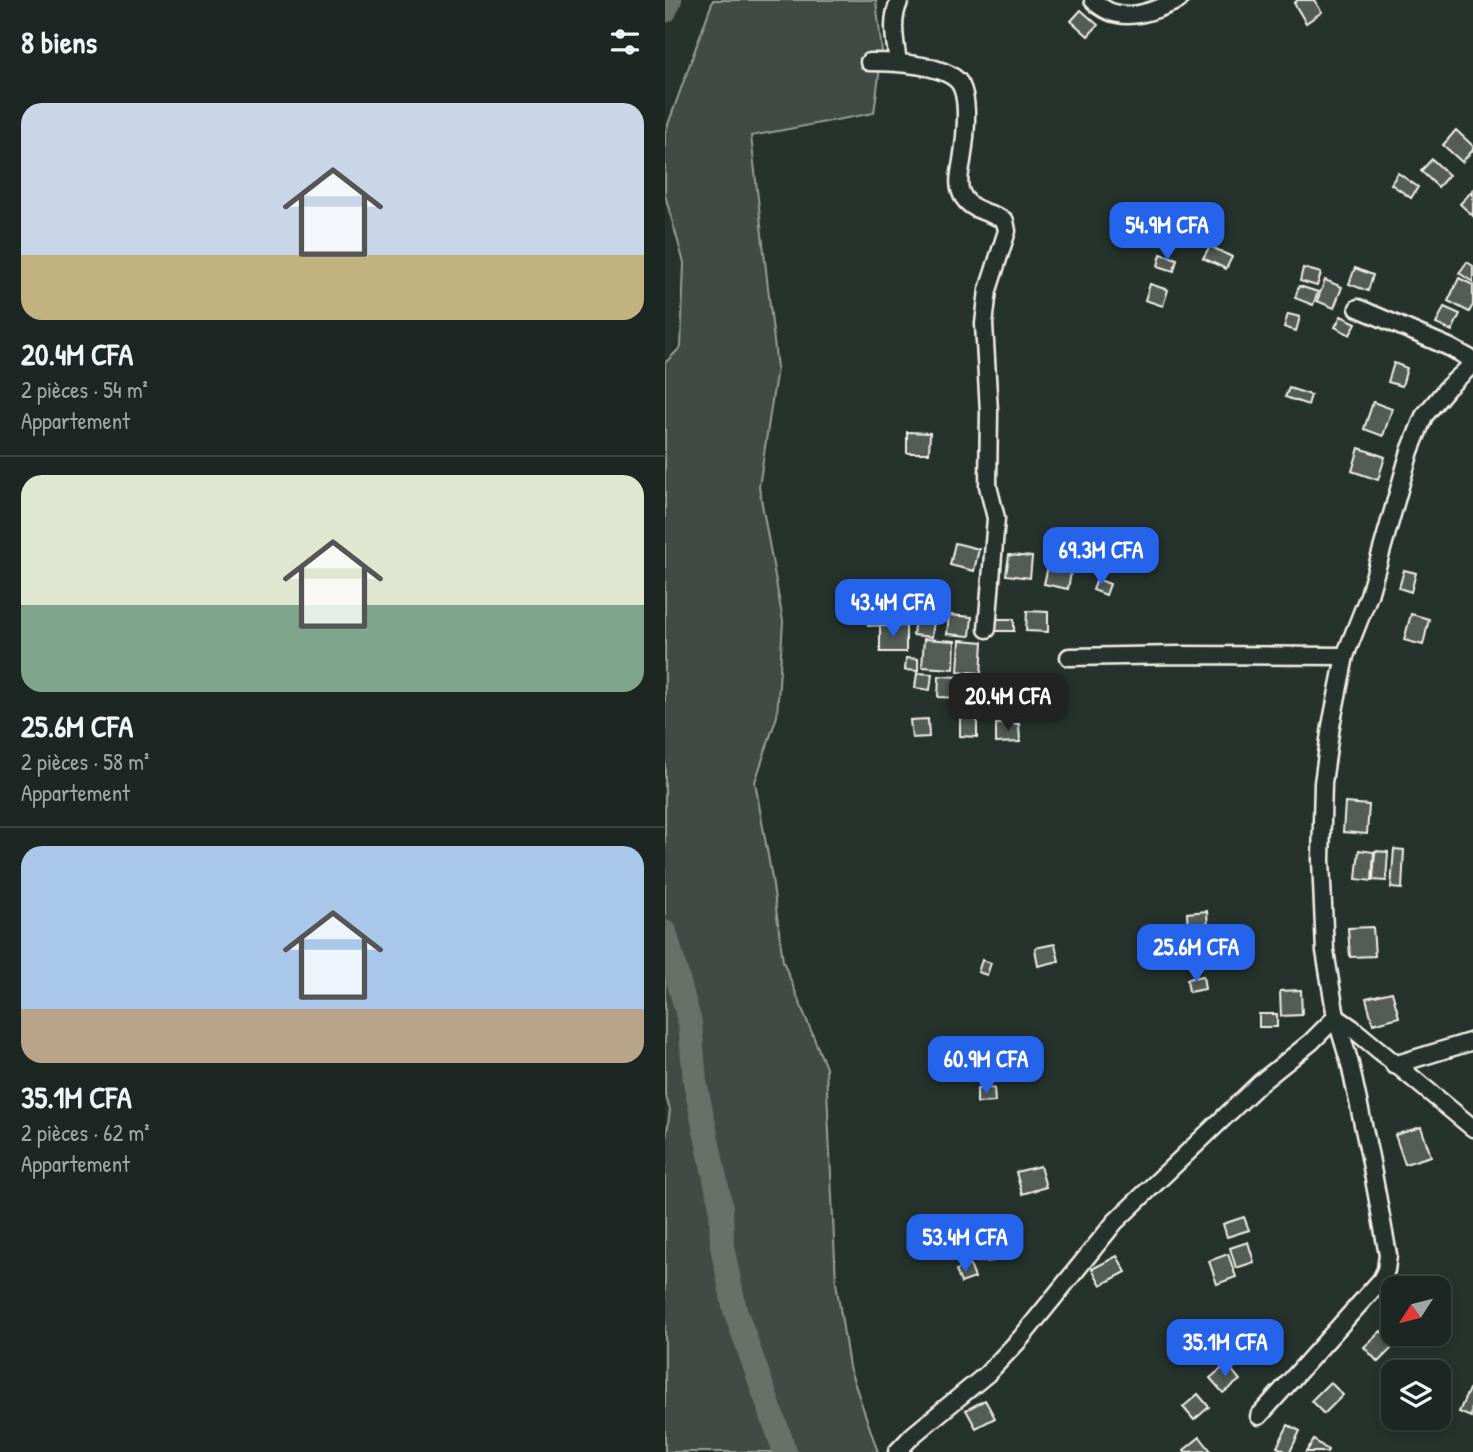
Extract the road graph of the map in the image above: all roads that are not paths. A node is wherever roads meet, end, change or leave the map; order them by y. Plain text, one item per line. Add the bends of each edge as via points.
1 (900, 0) edge
2 (1093, 0) edge
3 (1178, 0) edge
4 (869, 62) dead end
5 (898, 62) junction
6 (1358, 308) dead end
7 (1473, 362) edge
8 (988, 629) dead end
9 (1345, 656) junction
10 (1069, 657) dead end
11 (1336, 1017) junction
12 (1473, 1041) edge
13 (1394, 1065) junction
14 (1473, 1128) edge
15 (1259, 1416) dead end
16 (897, 1452) edge

1 - 5 street via 894,24
2 - 3 street via 1104,11 1135,16
4 - 5 street
5 - 8 street via 940,71 958,81 964,96 966,136 959,182 962,197 973,208 1005,221 1007,231 988,290 984,324 988,486 996,518
6 - 7 street via 1449,346
7 - 9 street via 1424,416
9 - 10 street
9 - 11 street via 1322,783 1325,950
11 - 13 street
11 - 15 street via 1370,1157 1388,1255 1386,1270
11 - 16 street via 1251,1091 1115,1222 987,1374
12 - 13 street
13 - 14 street

